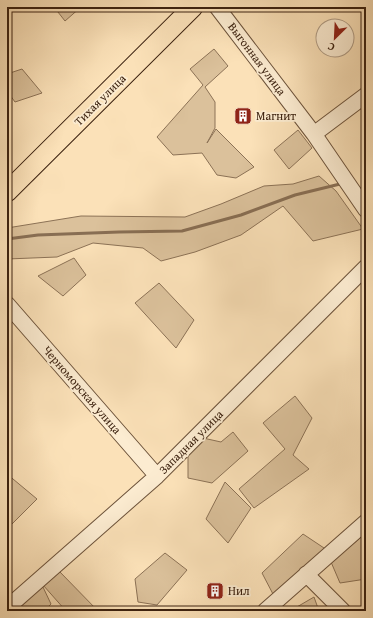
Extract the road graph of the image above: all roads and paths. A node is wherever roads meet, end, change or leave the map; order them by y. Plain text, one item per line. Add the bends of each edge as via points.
1 (193, 7) edge
2 (217, 7) edge
3 (366, 95) edge
4 (314, 134) junction
5 (7, 192) edge
6 (366, 210) edge
7 (366, 267) edge
8 (7, 304) edge
9 (157, 476) junction
10 (366, 522) edge
11 (306, 574) junction
12 (7, 608) edge
13 (265, 611) edge
14 (343, 611) edge

1 - 5 main road, Тихая улица
2 - 4 street, Выгонная улица
3 - 4 street
4 - 6 street, Выгонная улица
7 - 9 street, Западная улица
8 - 9 street, Черноморская улица
9 - 12 street, Западная улица
10 - 11 street
11 - 13 street
11 - 14 street

